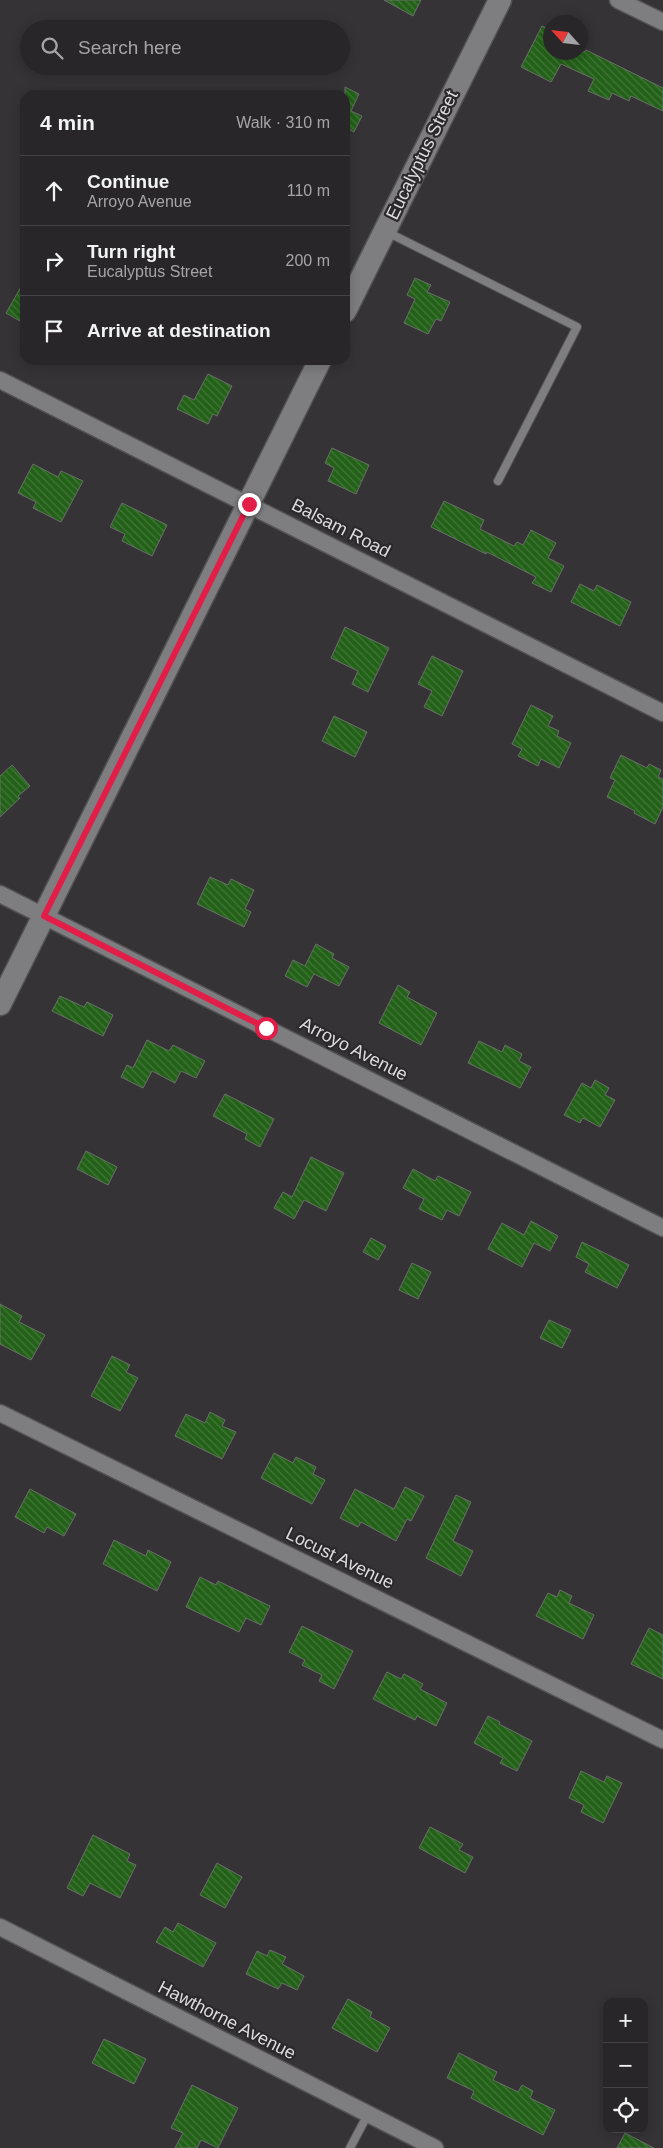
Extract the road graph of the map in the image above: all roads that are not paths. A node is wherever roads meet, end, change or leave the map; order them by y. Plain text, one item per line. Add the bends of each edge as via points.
1 (500, 0) edge
2 (618, 0) edge
3 (663, 22) edge
4 (385, 231) junction
5 (350, 301) edge
6 (318, 365) edge
7 (0, 380) edge
8 (498, 482) dead end
9 (249, 504) junction
10 (663, 713) edge
11 (0, 894) edge
12 (44, 916) junction
13 (0, 1004) edge
14 (663, 1228) edge
15 (0, 1413) edge
16 (663, 1740) edge
17 (0, 1927) edge
18 (368, 2114) junction
19 (350, 2148) edge
20 (435, 2148) edge

1 - 4 main road, Eucalyptus Street
2 - 3 street
4 - 5 main road, Eucalyptus Street
4 - 8 lane via 577,326
6 - 9 main road
7 - 9 street, Balsam Road
9 - 10 street, Balsam Road
9 - 12 main road
11 - 12 street, Arroyo Avenue
12 - 13 main road
12 - 14 street, Arroyo Avenue
15 - 16 street, Locust Avenue
17 - 18 street, Hawthorne Avenue
18 - 19 lane
18 - 20 street, Hawthorne Avenue

